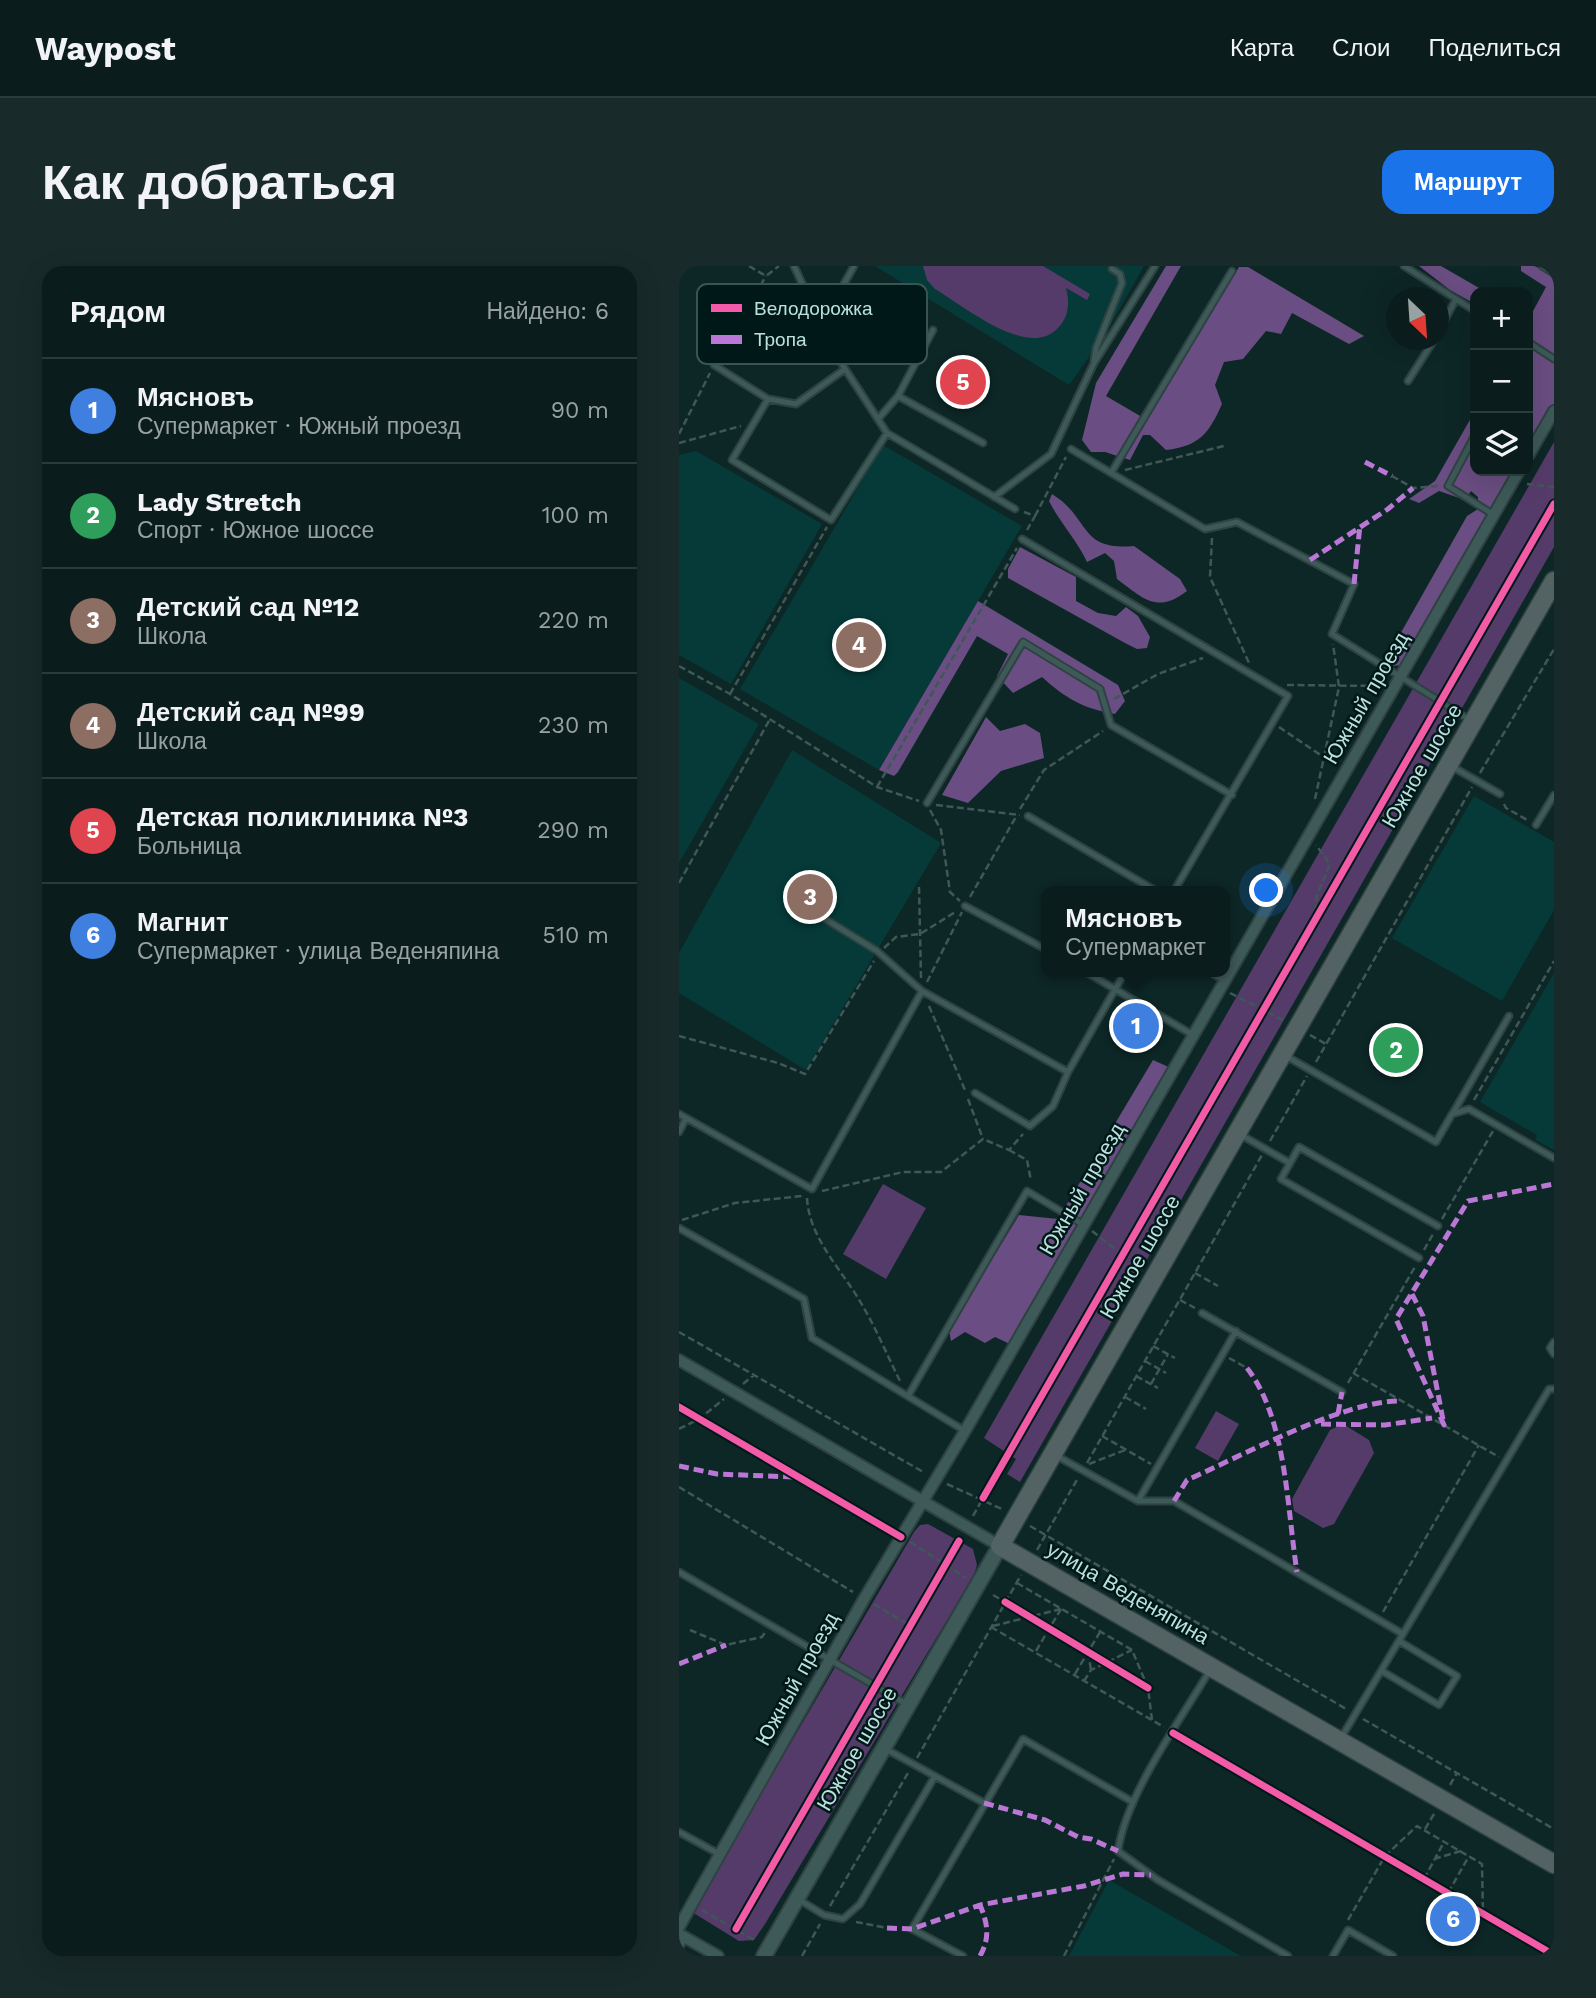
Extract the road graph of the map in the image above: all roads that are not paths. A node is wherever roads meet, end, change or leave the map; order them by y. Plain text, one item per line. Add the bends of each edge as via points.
1 (794, 266) edge
2 (854, 266) edge
3 (1155, 266) edge
4 (1404, 266) edge
5 (1542, 266) edge
6 (1111, 267) edge
7 (1232, 271) dead end
8 (1554, 273) edge
9 (802, 284) edge
10 (844, 284) edge
11 (1456, 299) junction
12 (1470, 308) edge
13 (1449, 312) edge
14 (933, 330) dead end
15 (927, 341) edge
16 (1533, 345) edge
17 (1428, 350) edge
18 (1554, 359) edge
19 (1094, 363) junction
20 (842, 364) edge
21 (915, 364) edge
22 (714, 365) road end
23 (845, 369) junction
24 (1408, 382) dead end
25 (898, 396) junction
26 (768, 399) junction
27 (1554, 411) edge
28 (878, 419) junction
29 (887, 433) junction
30 (983, 443) dead end
31 (1470, 444) edge
32 (1533, 447) edge
33 (1071, 449) road end
34 (1111, 473) junction
35 (1516, 476) edge
36 (994, 497) junction
37 (1015, 509) road end
38 (1494, 515) junction
39 (1022, 539) road end
40 (1554, 581) edge
41 (1398, 681) junction
42 (1473, 722) junction
43 (1449, 764) junction
44 (1500, 794) road end
45 (1554, 794) edge
46 (1232, 795) junction
47 (927, 803) road end
48 (1028, 816) road end
49 (1536, 825) road end
50 (1147, 886) edge
51 (1177, 886) edge
52 (965, 905) road end
53 (822, 917) dead end
54 (1041, 947) edge
55 (1230, 972) edge
56 (1095, 977) edge
57 (1122, 977) edge
58 (1215, 977) edge
59 (1227, 977) edge
60 (1223, 984) junction
61 (1116, 988) junction
62 (922, 991) junction
63 (1509, 1016) dead end
64 (1193, 1035) junction
65 (1283, 1054) junction
66 (1068, 1072) junction
67 (975, 1093) dead end
68 (679, 1114) edge
69 (1452, 1114) junction
70 (686, 1118) junction
71 (679, 1132) edge
72 (1238, 1133) junction
73 (1554, 1158) edge
74 (1290, 1163) junction
75 (1084, 1225) junction
76 (1438, 1226) dead end
77 (679, 1228) edge
78 (1419, 1258) dead end
79 (1202, 1313) road end
80 (1236, 1331) junction
81 (1554, 1342) edge
82 (1554, 1354) edge
83 (679, 1360) edge
84 (1554, 1380) edge
85 (1551, 1389) edge
86 (1342, 1392) dead end
87 (908, 1396) junction
88 (965, 1431) junction
89 (1053, 1453) junction
90 (921, 1501) junction
91 (1138, 1501) junction
92 (1000, 1546) junction
93 (679, 1572) edge
94 (1403, 1634) junction
95 (1399, 1641) junction
96 (830, 1661) junction
97 (1212, 1667) junction
98 (1382, 1671) junction
99 (908, 1705) junction
100 (1340, 1741) junction
101 (884, 1748) junction
102 (935, 1776) junction
103 (1133, 1802) junction
104 (983, 1803) junction
105 (679, 1832) edge
106 (720, 1854) junction
107 (1554, 1864) edge
108 (796, 1899) junction
109 (679, 1927) edge
110 (682, 1936) edge
111 (679, 1949) edge
112 (718, 1956) edge
113 (764, 1956) edge
114 (963, 1956) edge
115 (1288, 1956) edge
116 (1333, 1956) edge
117 (1393, 1956) edge

1 - 9 lane
2 - 10 lane
3 - 19 lane
4 - 11 lane
5 - 8 lane
6 - 19 lane via 1122,283 1095,348
7 - 34 lane
11 - 12 lane
11 - 13 lane
14 - 15 lane
16 - 18 lane
17 - 24 lane
19 - 36 lane via 1051,454
20 - 23 lane
21 - 25 lane
22 - 26 lane
23 - 26 lane via 796,404
23 - 28 lane
25 - 28 lane
25 - 30 lane
26 - 29 lane via 732,460 831,520
27 - 32 street
28 - 29 lane
29 - 36 lane
31 - 38 lane via 1448,486
33 - 34 lane
34 - 41 lane via 1205,529 1237,522 1354,584 1332,634
35 - 38 street, Южный проезд
36 - 37 lane
38 - 41 street, Южный проезд
39 - 46 lane via 1288,696
40 - 42 main road, Южное шоссе
41 - 42 lane
41 - 55 street, Южный проезд
42 - 43 main road, Южное шоссе
43 - 44 lane
43 - 65 main road, Южное шоссе
45 - 49 lane
46 - 47 lane via 1111,725 1100,689 1023,642
46 - 51 lane
48 - 50 lane
52 - 54 lane
53 - 62 lane via 879,953
56 - 61 lane
57 - 61 lane
58 - 60 lane
59 - 60 street, Южный проезд
60 - 64 street, Южный проезд
61 - 64 lane
61 - 66 lane
62 - 66 lane
62 - 70 lane via 812,1189
63 - 69 lane
64 - 75 street, Южный проезд
65 - 69 lane via 1437,1142
65 - 72 main road, Южное шоссе
66 - 67 lane via 1053,1106 1030,1126
68 - 70 lane
69 - 73 lane via 1469,1110
70 - 71 lane
72 - 74 lane
72 - 89 main road, Южное шоссе
74 - 76 lane via 1299,1147
74 - 78 lane via 1281,1179
75 - 87 lane via 1027,1191
75 - 88 street, Южный проезд
77 - 87 lane via 804,1299 812,1338
79 - 80 lane
80 - 86 lane
80 - 91 lane
81 - 82 lane via 1550,1348
83 - 90 street, улица Веденяпина
84 - 85 lane
85 - 94 lane
87 - 88 lane
88 - 90 street, Южный проезд
89 - 91 lane
89 - 92 main road, Южное шоссе
90 - 92 street, улица Веденяпина
90 - 96 street, Южный проезд
91 - 94 lane via 1174,1501
92 - 97 main road, улица Веденяпина
92 - 99 street, Южное шоссе
93 - 96 lane
94 - 95 lane
95 - 98 lane
95 - 98 lane via 1457,1676 1439,1705
96 - 99 lane
96 - 106 street, Южный проезд
97 - 100 main road, улица Веденяпина
97 - 103 lane
98 - 100 lane
99 - 101 street, Южное шоссе
100 - 107 main road, улица Веденяпина
101 - 102 lane
101 - 108 street, Южное шоссе
102 - 104 lane
102 - 108 lane via 860,1904 843,1919 824,1916
103 - 104 lane via 1023,1739
103 - 115 lane via 1121,1828 1118,1851 1158,1880
104 - 114 lane via 912,1928
105 - 106 lane
106 - 109 street, Южный проезд
108 - 113 street, Южное шоссе
110 - 111 lane
110 - 112 street
116 - 117 lane via 1348,1930

